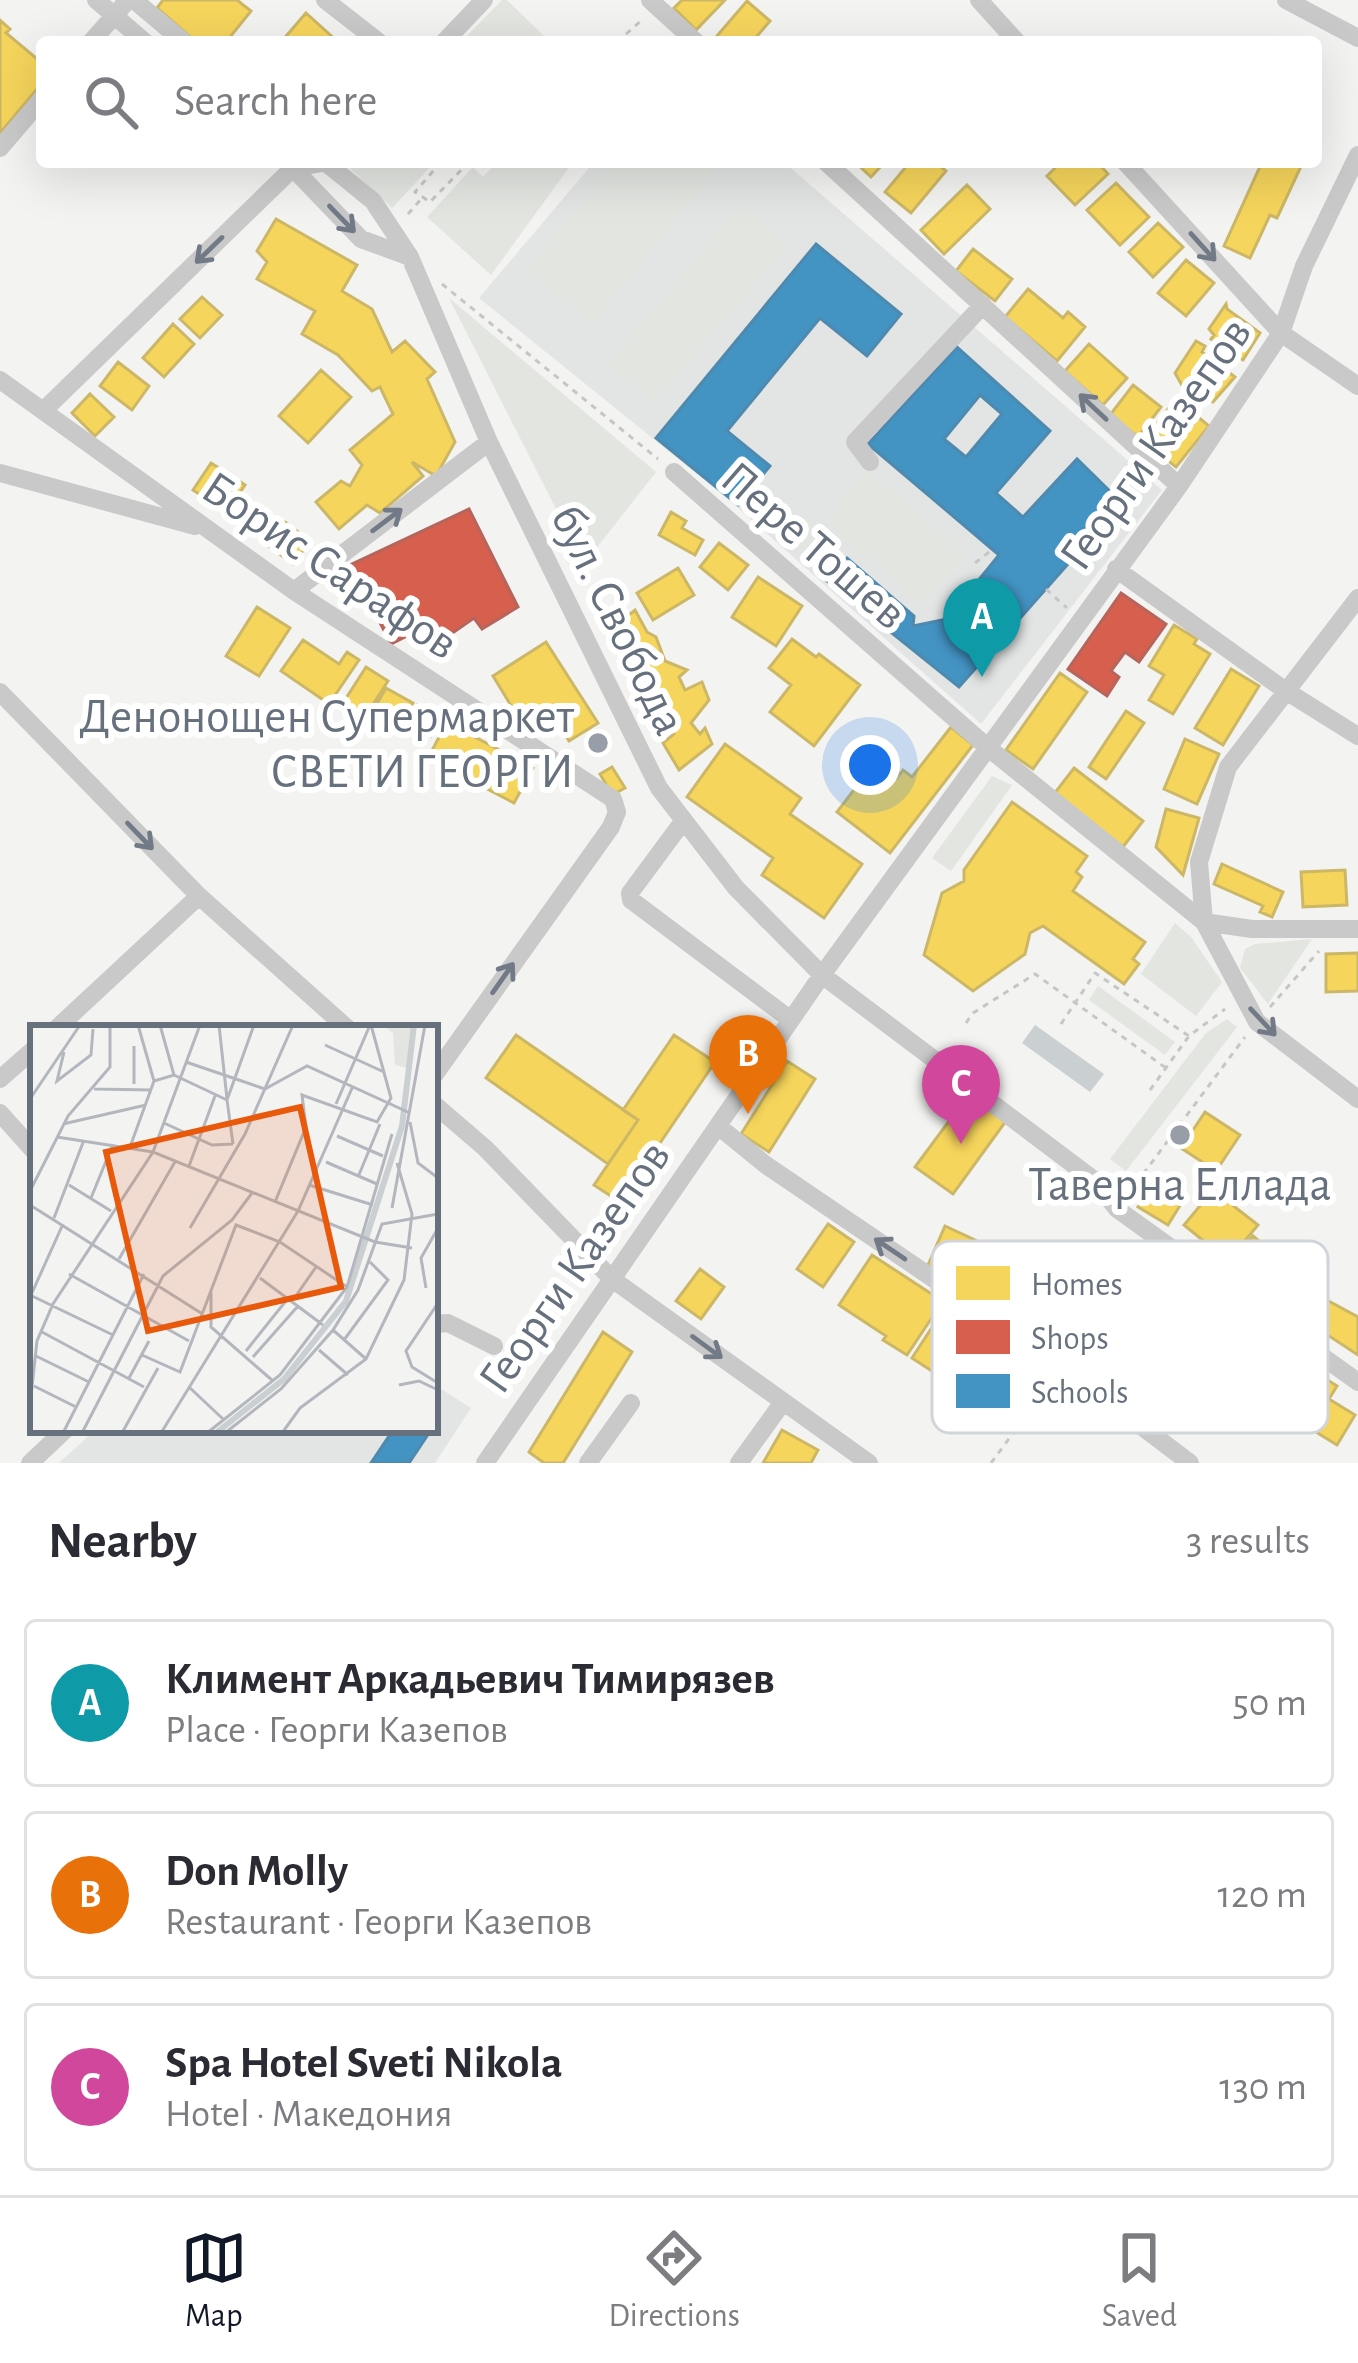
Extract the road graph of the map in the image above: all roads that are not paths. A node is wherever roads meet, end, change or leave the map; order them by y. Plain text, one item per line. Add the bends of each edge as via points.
1 (96, 0) edge
2 (325, 0) edge
3 (484, 0) edge
4 (979, 0) edge
5 (1286, 0) edge
6 (654, 3) edge
7 (125, 5) edge
8 (97, 36) edge
9 (142, 36) edge
10 (174, 36) edge
11 (371, 36) edge
12 (450, 36) edge
13 (690, 36) edge
14 (1012, 36) edge
15 (1358, 38) edge
16 (36, 106) edge
17 (0, 148) edge
18 (1358, 155) edge
19 (287, 168) edge
20 (293, 168) edge
21 (334, 168) edge
22 (833, 168) edge
23 (1130, 168) edge
24 (1353, 183) edge
25 (410, 257) junction
26 (982, 305) junction
27 (1281, 333) junction
28 (0, 380) edge
29 (1358, 386) edge
30 (43, 411) junction
31 (489, 442) junction
32 (870, 462) dead end
33 (674, 472) road end
34 (0, 473) edge
35 (1179, 486) junction
36 (205, 529) junction
37 (1116, 569) junction
38 (294, 591) junction
39 (1358, 598) edge
40 (0, 692) edge
41 (1286, 692) junction
42 (1358, 736) edge
43 (986, 746) junction
44 (684, 820) junction
45 (199, 896) junction
46 (1204, 922) junction
47 (1349, 928) edge
48 (822, 975) junction
49 (791, 1020) junction
50 (60, 1025) edge
51 (344, 1025) edge
52 (30, 1052) edge
53 (3, 1069) edge
54 (438, 1070) edge
55 (1358, 1099) edge
56 (438, 1108) edge
57 (0, 1113) edge
58 (718, 1126) junction
59 (30, 1147) edge
60 (1162, 1241) edge
61 (932, 1278) edge
62 (612, 1279) junction
63 (438, 1324) edge
64 (494, 1346) dead end
65 (1328, 1360) edge
66 (1358, 1382) edge
67 (783, 1402) junction
68 (631, 1403) dead end
69 (61, 1433) edge
70 (1150, 1433) edge
71 (488, 1462) edge
72 (30, 1463) edge
73 (588, 1463) edge
74 (740, 1463) edge
75 (868, 1463) edge
76 (1190, 1463) edge

1 - 7 street
2 - 11 street
3 - 12 street
4 - 14 street
5 - 15 street
6 - 13 street
7 - 8 street
7 - 9 street
7 - 10 street
16 - 17 street
18 - 24 street, Георги Казепов
19 -> 30 street
20 -> 25 street via 361,238
21 - 25 street, бул. Свобода via 373,201
22 - 26 street
23 -> 27 street
24 - 27 street, Георги Казепов via 1304,266
25 - 31 street, бул. Свобода
26 - 32 street via 855,442
35 -> 26 street
27 - 29 street
27 - 35 street, Георги Казепов
28 - 30 street, Борис Сарафов
30 - 36 street, Борис Сарафов
38 -> 31 street
31 - 44 street, бул. Свобода via 659,788
33 - 43 street, Пере Тошев
34 - 36 street
35 - 37 street, Георги Казепов
36 - 38 street, Борис Сарафов
37 - 41 street
37 - 43 street, Георги Казепов
54 -> 38 street, Борис Сарафов via 610,827 613,799
39 - 41 street
40 -> 45 street
41 - 42 street
41 - 46 street via 1228,767 1199,862
43 - 46 street, Пере Тошев
43 - 48 street, Георги Казепов
44 - 48 street, бул. Свобода via 736,888
44 - 49 street via 631,901
45 - 50 street
45 - 51 street
46 - 47 street
46 -> 55 street, Пере Тошев via 1257,1022
48 - 49 street, Георги Казепов
48 - 60 street, бул. Свобода via 1094,1180 1117,1209
49 - 58 street, Георги Казепов
52 - 53 street
56 - 62 street
57 - 59 street
61 -> 58 street
58 - 62 street, Георги Казепов
62 -> 67 street
62 - 71 street, Георги Казепов
63 - 64 street
65 - 66 street, бул. Свобода
67 - 74 street
67 - 75 street
68 - 73 street
69 - 72 street
76 -> 70 street

